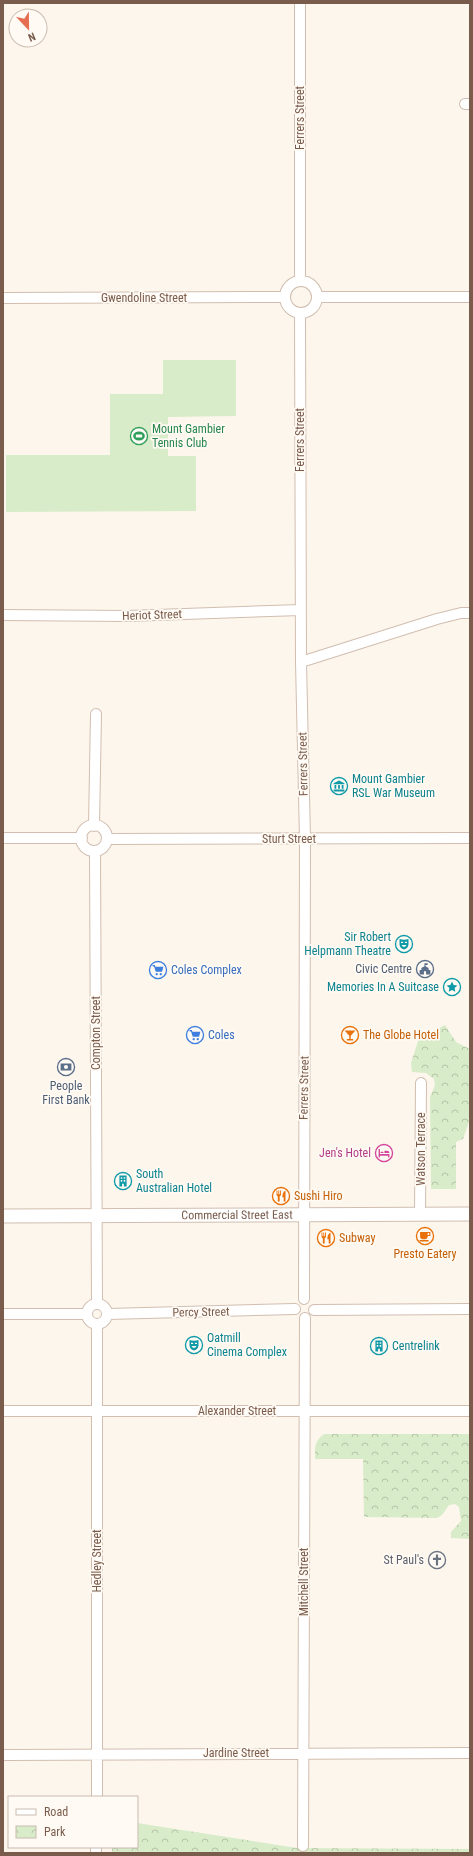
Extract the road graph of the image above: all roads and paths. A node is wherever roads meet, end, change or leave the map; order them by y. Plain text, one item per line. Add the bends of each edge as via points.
1 (300, 3) edge
2 (300, 281) junction
3 (284, 297) junction
4 (317, 297) junction
5 (470, 297) edge
6 (3, 298) edge
7 (300, 314) junction
8 (301, 610) junction
9 (470, 613) edge
10 (3, 615) edge
11 (301, 662) junction
12 (96, 714) dead end
13 (94, 826) junction
14 (3, 838) edge
15 (82, 838) junction
16 (470, 838) edge
17 (107, 839) junction
18 (305, 839) junction
19 (95, 851) junction
20 (421, 1083) dead end
21 (420, 1214) junction
22 (470, 1214) edge
23 (96, 1215) junction
24 (303, 1215) junction
25 (3, 1216) edge
26 (304, 1300) junction
27 (97, 1304) junction
28 (295, 1309) junction
29 (470, 1309) edge
30 (314, 1310) junction
31 (3, 1314) edge
32 (87, 1314) junction
33 (108, 1314) junction
34 (305, 1318) junction
35 (97, 1325) junction
36 (3, 1411) edge
37 (98, 1411) junction
38 (470, 1411) edge
39 (306, 1412) junction
40 (303, 1753) junction
41 (470, 1753) edge
42 (97, 1754) junction
43 (3, 1755) edge
44 (97, 1796) edge
45 (303, 1846) dead end

1 - 2 street, Ferrers Street
2 - 3 street via 290,286
2 - 4 street via 312,286
3 - 6 street, Gwendoline Street
3 - 7 street via 289,308
4 - 5 street
4 - 7 street via 312,309
7 - 8 street, Ferrers Street
8 - 10 street, Heriot Street via 127,616
8 - 11 street, Ferrers Street
9 - 11 street via 437,619
11 - 18 street, Ferrers Street
12 - 13 street
13 - 15 street via 87,828
13 - 17 street via 102,828
14 - 15 street
15 - 19 street via 87,849
16 - 18 street, Sturt Street
17 - 18 street, Sturt Street
17 - 19 street via 105,846
18 - 24 street, Ferrers Street
19 - 23 street, Compton Street
20 - 21 street, Watson Terrace
21 - 22 street, Commercial Street East
21 - 24 street, Commercial Street East
23 - 24 street, Commercial Street East
23 - 25 street, Commercial Street East
23 - 27 street
24 - 26 street
26 - 28 street via 297,1304
26 - 30 street via 310,1301
27 - 32 street via 91,1306
27 - 33 street via 106,1308
28 - 33 street, Percy Street
28 - 34 street via 297,1315
29 - 30 street
30 - 34 street via 310,1317
31 - 32 street
32 - 35 street via 88,1320
33 - 35 street via 103,1323
34 - 39 street, Mitchell Street
35 - 37 street, Hedley Street
36 - 37 street, Alexander Street
37 - 39 street, Alexander Street
37 - 42 street, Hedley Street
38 - 39 street, Alexander Street
39 - 40 street, Mitchell Street
40 - 41 street, Jardine Street
40 - 42 street, Jardine Street
40 - 45 street, Mitchell Street
42 - 43 street, Jardine Street
42 - 44 street, Hedley Street

